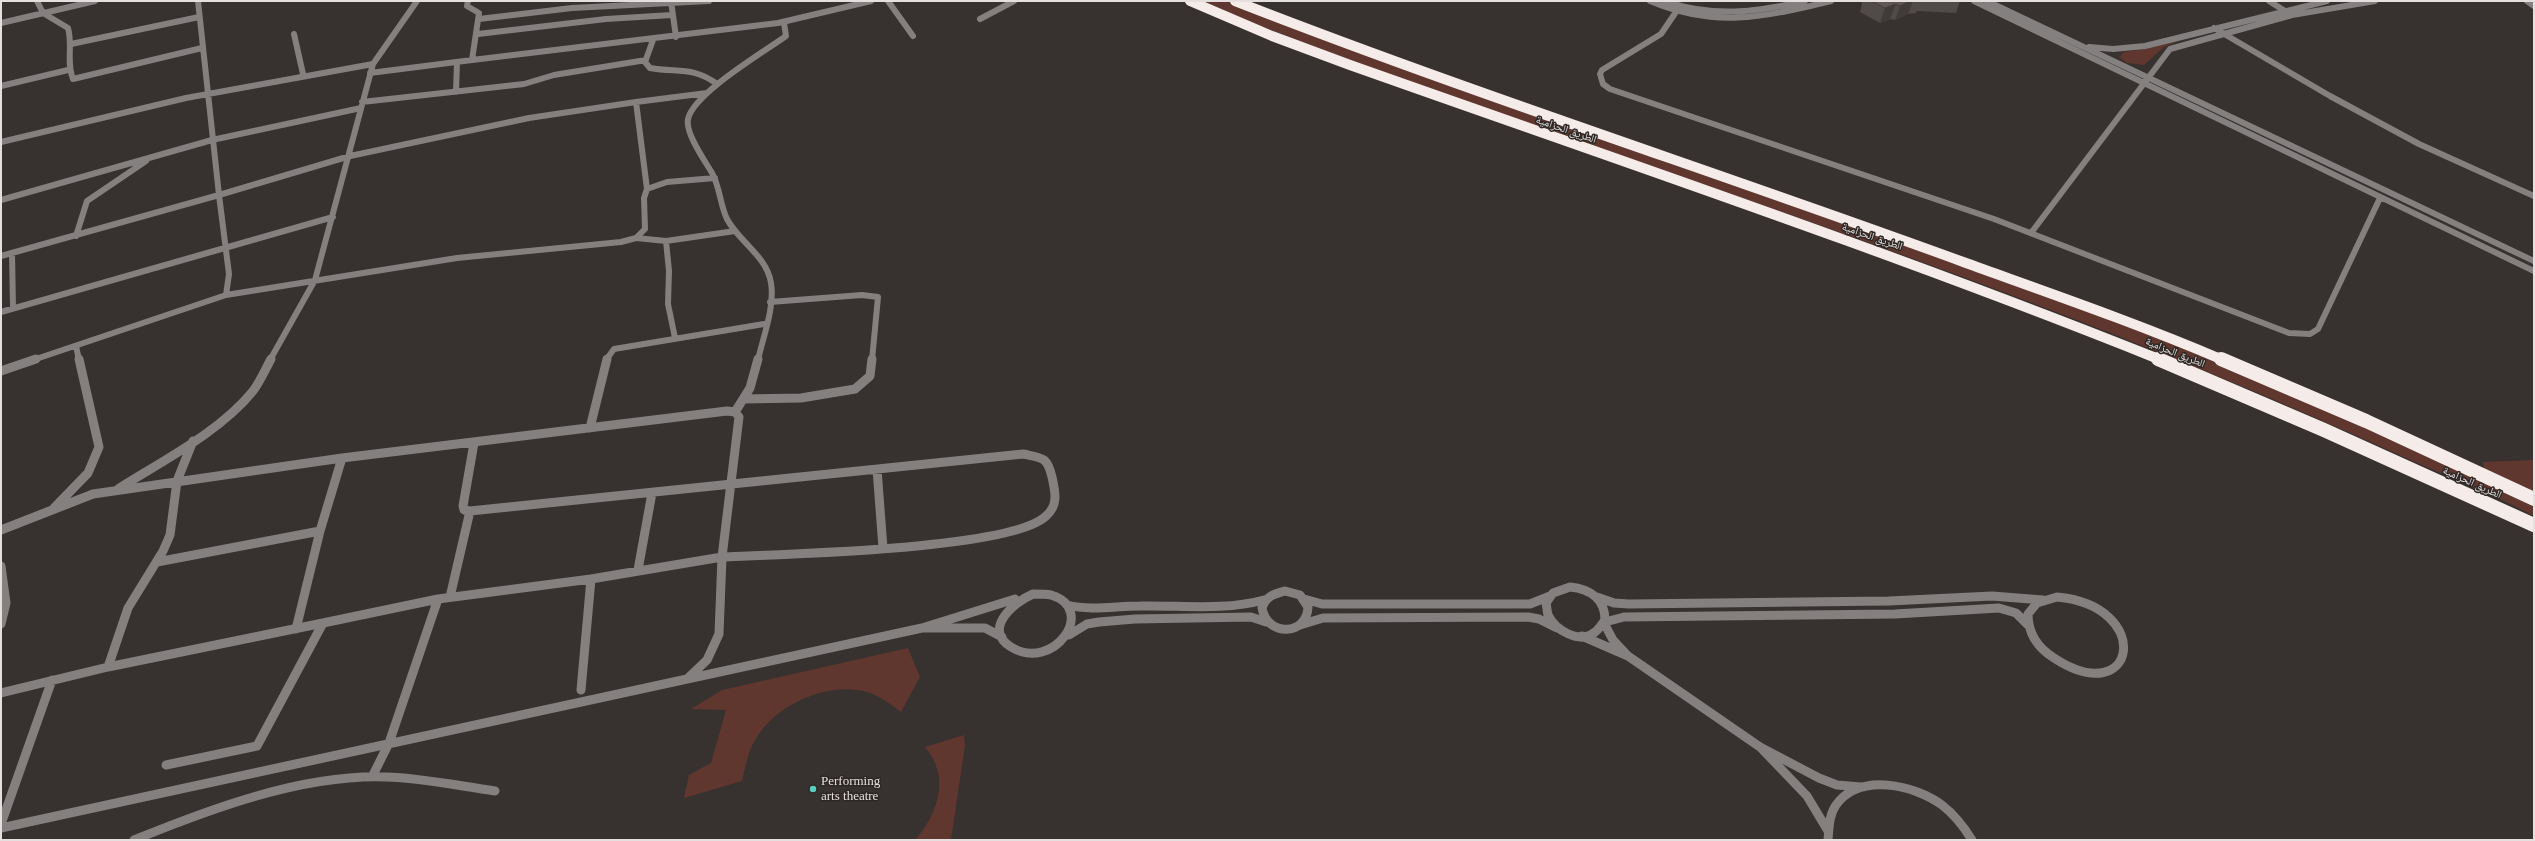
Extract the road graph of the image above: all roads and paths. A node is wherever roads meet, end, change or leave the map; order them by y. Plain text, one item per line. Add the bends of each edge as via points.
1 (37, 1) edge
2 (95, 1) edge
3 (198, 1) edge
4 (418, 1) edge
5 (468, 1) edge
6 (589, 1) edge
7 (709, 1) edge
8 (870, 1) edge
9 (888, 1) edge
10 (1014, 1) edge
11 (1190, 1) edge
12 (1235, 1) edge
13 (1650, 1) edge
14 (1665, 1) edge
15 (1805, 1) edge
16 (1831, 1) edge
17 (1974, 1) edge
18 (1987, 1) edge
19 (2269, 1) edge
20 (2327, 1) edge
21 (2375, 1) edge
22 (2527, 1) edge
23 (670, 2) edge
24 (633, 3) edge
25 (593, 6) junction
26 (2534, 6) edge
27 (1678, 9) junction
28 (2284, 10) junction
29 (42, 13) junction
30 (672, 15) junction
31 (2292, 15) junction
32 (199, 17) junction
33 (479, 19) junction
34 (980, 19) dead end
35 (1, 23) edge
36 (784, 23) junction
37 (2214, 28) junction
38 (294, 34) dead end
39 (478, 34) junction
40 (2224, 34) junction
41 (913, 36) dead end
42 (676, 37) junction
43 (653, 40) junction
44 (71, 44) junction
45 (2077, 44) junction
46 (202, 48) junction
47 (2124, 49) junction
48 (2107, 58) junction
49 (472, 60) junction
50 (646, 60) junction
51 (457, 62) junction
52 (374, 64) junction
53 (2112, 67) junction
54 (68, 70) junction
55 (370, 73) junction
56 (303, 74) junction
57 (2147, 81) junction
58 (717, 84) junction
59 (1, 86) edge
60 (456, 92) junction
61 (207, 93) junction
62 (708, 93) junction
63 (636, 102) junction
64 (362, 105) junction
65 (212, 140) junction
66 (1, 142) edge
67 (154, 156) junction
68 (350, 156) junction
69 (715, 178) junction
70 (647, 189) junction
71 (219, 195) junction
72 (2534, 196) edge
73 (2380, 198) junction
74 (1, 200) edge
75 (333, 217) junction
76 (735, 231) junction
77 (2031, 233) junction
78 (76, 236) junction
79 (636, 238) junction
80 (666, 241) junction
81 (225, 248) junction
82 (12, 253) junction
83 (1, 256) edge
84 (2534, 261) edge
85 (2534, 271) edge
86 (315, 280) junction
87 (226, 295) junction
88 (770, 302) junction
89 (13, 308) junction
90 (1, 312) edge
91 (764, 324) junction
92 (675, 338) junction
93 (76, 346) junction
94 (1, 370) edge
95 (743, 399) junction
96 (735, 412) junction
97 (590, 428) junction
98 (193, 442) junction
99 (474, 443) junction
100 (342, 458) junction
101 (876, 469) junction
102 (177, 481) junction
103 (731, 484) junction
104 (118, 488) junction
105 (652, 493) junction
106 (2534, 499) edge
107 (51, 512) junction
108 (470, 512) junction
109 (2534, 525) edge
110 (1, 530) edge
111 (320, 531) junction
112 (883, 548) junction
113 (722, 557) junction
114 (156, 562) junction
115 (1, 566) edge
116 (638, 570) junction
117 (591, 579) junction
118 (1025, 596) junction
119 (1550, 596) junction
120 (450, 597) junction
121 (1597, 597) junction
122 (438, 599) junction
123 (1264, 600) junction
124 (1304, 600) junction
125 (2043, 600) junction
126 (1067, 605) junction
127 (1266, 622) junction
128 (1604, 622) junction
129 (323, 623) junction
130 (1, 624) edge
131 (1300, 625) junction
132 (2028, 625) junction
133 (296, 628) junction
134 (922, 628) junction
135 (1557, 628) junction
136 (1580, 636) junction
137 (1002, 637) junction
138 (1066, 637) junction
139 (1628, 656) junction
140 (108, 667) junction
141 (687, 678) junction
142 (52, 680) junction
143 (580, 690) dead end
144 (1, 693) edge
145 (389, 743) junction
146 (1760, 747) junction
147 (166, 765) dead end
148 (372, 777) junction
149 (1861, 788) junction
150 (495, 791) dead end
151 (1, 824) edge
152 (1, 828) edge
153 (1828, 836) edge
154 (134, 840) edge
155 (1972, 840) edge

1 - 29 street
2 - 29 street
3 - 32 street
4 - 52 street
5 - 33 street via 467,6 477,10
6 - 25 street
7 - 23 street
8 - 36 street
9 - 41 street
10 - 34 street
11 - 109 highway, الطريق الحزامية via 1272,36 1350,65 1900,259 2046,315 2222,385
12 - 106 highway, الطريق الحزامية via 1374,55 1844,218 2145,328 2352,415
13 - 27 street
14 - 27 street
15 - 27 street via 1738,13
16 - 27 street via 1747,19 1712,18
17 - 53 street
18 - 45 street
19 - 28 street
20 - 28 street
21 - 31 street
22 - 26 street
23 - 24 street
23 - 30 street
24 - 25 street
25 - 33 street via 547,8
27 - 77 street via 1661,34 1602,70 1600,74 1603,84 1737,134
28 - 31 street
28 - 37 street
29 - 35 street
29 - 44 street via 68,28
30 - 39 street via 606,18
30 - 42 street
31 - 40 street
32 - 44 street
32 - 46 street
33 - 39 street
36 - 42 street
36 - 58 street via 786,36
37 - 40 street
37 - 47 street
38 - 56 street
39 - 49 street
40 - 57 street via 2170,49
40 - 72 street via 2419,144
42 - 43 street
43 - 49 street
43 - 50 street
44 - 54 street
45 - 47 street
45 - 48 street
46 - 54 street via 76,79 73,79
46 - 61 street
47 - 48 street via 2114,52
48 - 53 street
48 - 57 street
49 - 51 street
50 - 58 street via 648,66 654,68 701,72
50 - 60 street via 554,75 524,84
51 - 55 street
51 - 60 street
52 - 55 street
52 - 56 street
53 - 57 street
54 - 59 street
55 - 64 street
56 - 61 street
57 - 73 street
57 - 77 street
57 - 84 street
58 - 62 street
60 - 64 street
61 - 65 street
61 - 66 street via 81,120
62 - 63 street
62 - 69 street via 693,111 686,127
63 - 68 street via 528,118
63 - 70 street
64 - 65 street
64 - 68 street
65 - 67 street
65 - 71 street
67 - 74 street
67 - 78 street via 87,201
68 - 71 street
68 - 75 street
69 - 70 street via 667,182
69 - 76 street via 727,220
70 - 79 street via 644,198 645,229
71 - 78 street
71 - 81 street
73 - 77 street via 2318,329 2310,334 2289,333
73 - 85 street
75 - 81 street
75 - 86 street
76 - 80 street
76 - 88 street via 767,270 771,283
78 - 82 street
79 - 80 street
79 - 86 street via 594,246 457,258
80 - 92 street via 670,271 668,304
81 - 87 street via 229,274
81 - 89 street
82 - 83 street
82 - 89 street
86 - 87 street
86 - 98 street via 253,392 239,407
87 - 93 street
88 - 91 street
88 - 95 street via 862,295 878,297 870,376 856,389 800,398
89 - 90 street
91 - 92 street
91 - 95 street via 750,388
92 - 97 street via 618,348 610,354
93 - 94 street
93 - 107 street via 99,447 97,461 88,474
95 - 96 street
96 - 97 street
96 - 103 street via 739,417
97 - 99 street
98 - 102 street
98 - 104 street
99 - 100 street
99 - 108 street via 463,506 464,510
100 - 102 street
100 - 111 street
101 - 103 street
101 - 112 street
101 - 112 street via 1023,454 1035,455 1049,464 1056,497 1053,508 1046,517 1023,529 974,539
102 - 104 street
102 - 114 street via 170,535
103 - 105 street
103 - 113 street
104 - 107 street via 93,494
105 - 108 street
105 - 116 street
107 - 110 street
108 - 120 street
111 - 114 street
111 - 133 street
112 - 113 street
113 - 116 street
113 - 141 street via 719,634 707,660
114 - 140 street via 128,608
115 - 130 street via 6,603
116 - 117 street
117 - 120 street
117 - 143 street
118 - 126 street via 1048,594
118 - 134 street
118 - 137 street via 1011,604 1003,616 1000,629
119 - 121 street via 1555,591 1570,587 1587,590
119 - 124 street via 1530,604 1322,604
119 - 135 street via 1546,609 1551,622
120 - 122 street
121 - 125 street via 1629,604 1889,601 1992,596
121 - 128 street via 1604,606
122 - 129 street
122 - 145 street
123 - 124 street via 1270,595 1285,591 1293,592
123 - 126 street via 1245,605 1086,609
123 - 127 street via 1262,613
124 - 131 street via 1308,614
125 - 132 street via 2032,607
125 - 132 street via 2057,597 2073,599 2106,615 2118,629 2125,643 2121,661 2113,669 2100,672 2084,672 2066,666 2041,650
126 - 138 street via 1072,624
127 - 131 street via 1285,630
127 - 138 street via 1251,617 1134,619 1087,624
128 - 132 street via 1624,617 1895,614 1989,608 2016,613
128 - 136 street via 1597,631
128 - 139 street via 1613,640
129 - 133 street
129 - 147 street via 257,746
131 - 135 street via 1323,618 1528,617 1539,619
133 - 140 street
134 - 137 street via 984,628
134 - 141 street
135 - 136 street
136 - 139 street via 1593,639
137 - 138 street via 1015,650 1030,653 1047,651
139 - 146 street
140 - 142 street
141 - 145 street
142 - 144 street
142 - 151 street
145 - 148 street
145 - 152 street
146 - 149 street via 1819,778 1837,785
146 - 153 street via 1807,796
148 - 150 street
148 - 154 street via 313,786 240,802
149 - 153 street via 1841,800 1834,809
149 - 155 street via 1874,785 1894,786 1930,798 1955,817

